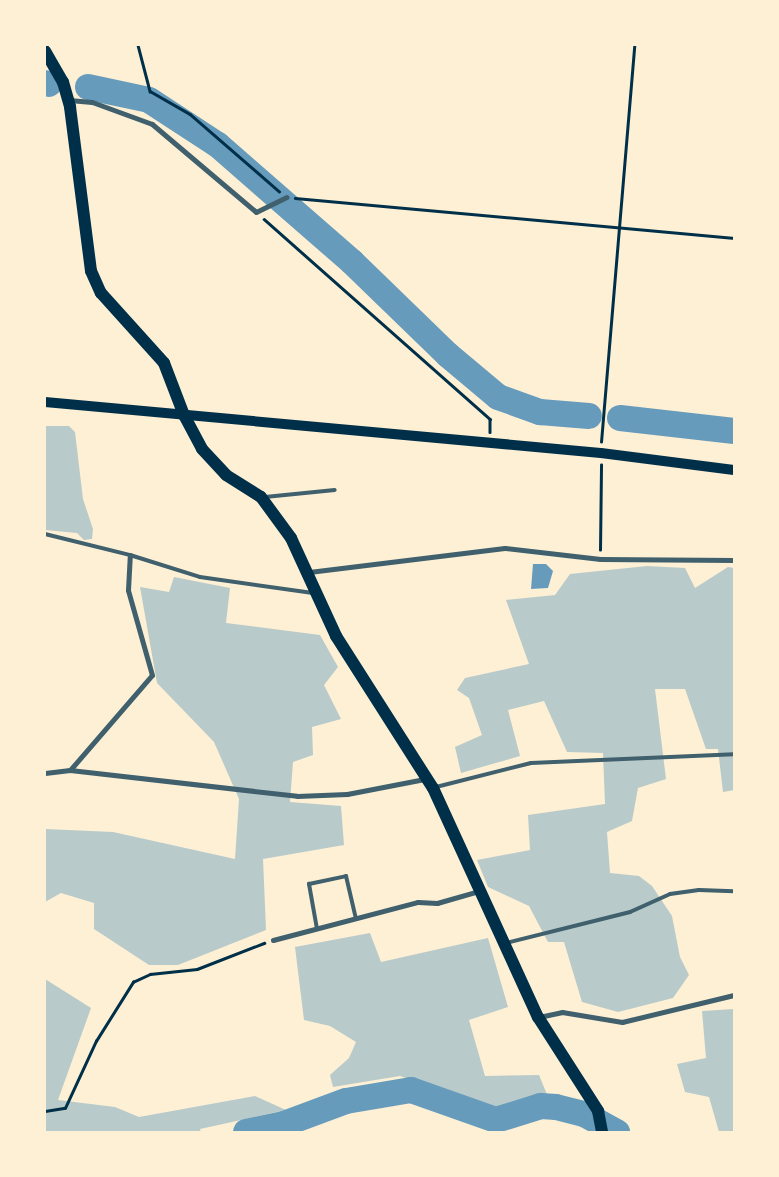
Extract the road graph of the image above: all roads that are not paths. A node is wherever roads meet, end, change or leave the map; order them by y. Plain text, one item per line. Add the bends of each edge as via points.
1 (45, 51) edge
2 (68, 99) junction
3 (287, 197) road end
4 (45, 402) edge
5 (184, 415) junction
6 (734, 470) edge
7 (335, 490) dead end
8 (261, 497) junction
9 (45, 534) edge
10 (130, 555) junction
11 (734, 560) edge
12 (306, 572) junction
13 (317, 594) junction
14 (734, 754) edge
15 (70, 770) junction
16 (45, 773) edge
17 (431, 783) junction
18 (479, 891) junction
19 (734, 891) edge
20 (356, 920) junction
21 (317, 928) junction
22 (273, 940) road end
23 (503, 943) junction
24 (734, 995) edge
25 (538, 1017) junction
26 (602, 1132) edge

1 - 2 main road
2 - 3 street via 92,102 152,124 256,212
2 - 5 main road via 91,271 100,293 164,363
4 - 5 main road
5 - 6 main road via 601,453
5 - 8 main road via 202,449 226,475
7 - 8 lane
8 - 12 main road via 291,538
9 - 10 lane
10 - 13 lane via 200,577
10 - 15 street via 128,590 152,675
11 - 12 street via 600,559 505,548
12 - 13 main road
13 - 17 main road via 336,636
14 - 17 lane via 532,763
15 - 16 street
15 - 17 street via 297,796 347,794
17 - 18 main road
18 - 20 street via 437,903 418,902
18 - 23 main road
19 - 23 lane via 698,890 670,894 630,912
20 - 21 street
20 - 21 lane via 346,876 309,884
21 - 22 street
23 - 25 main road
24 - 25 street via 622,1022 562,1012
25 - 26 main road via 598,1111

